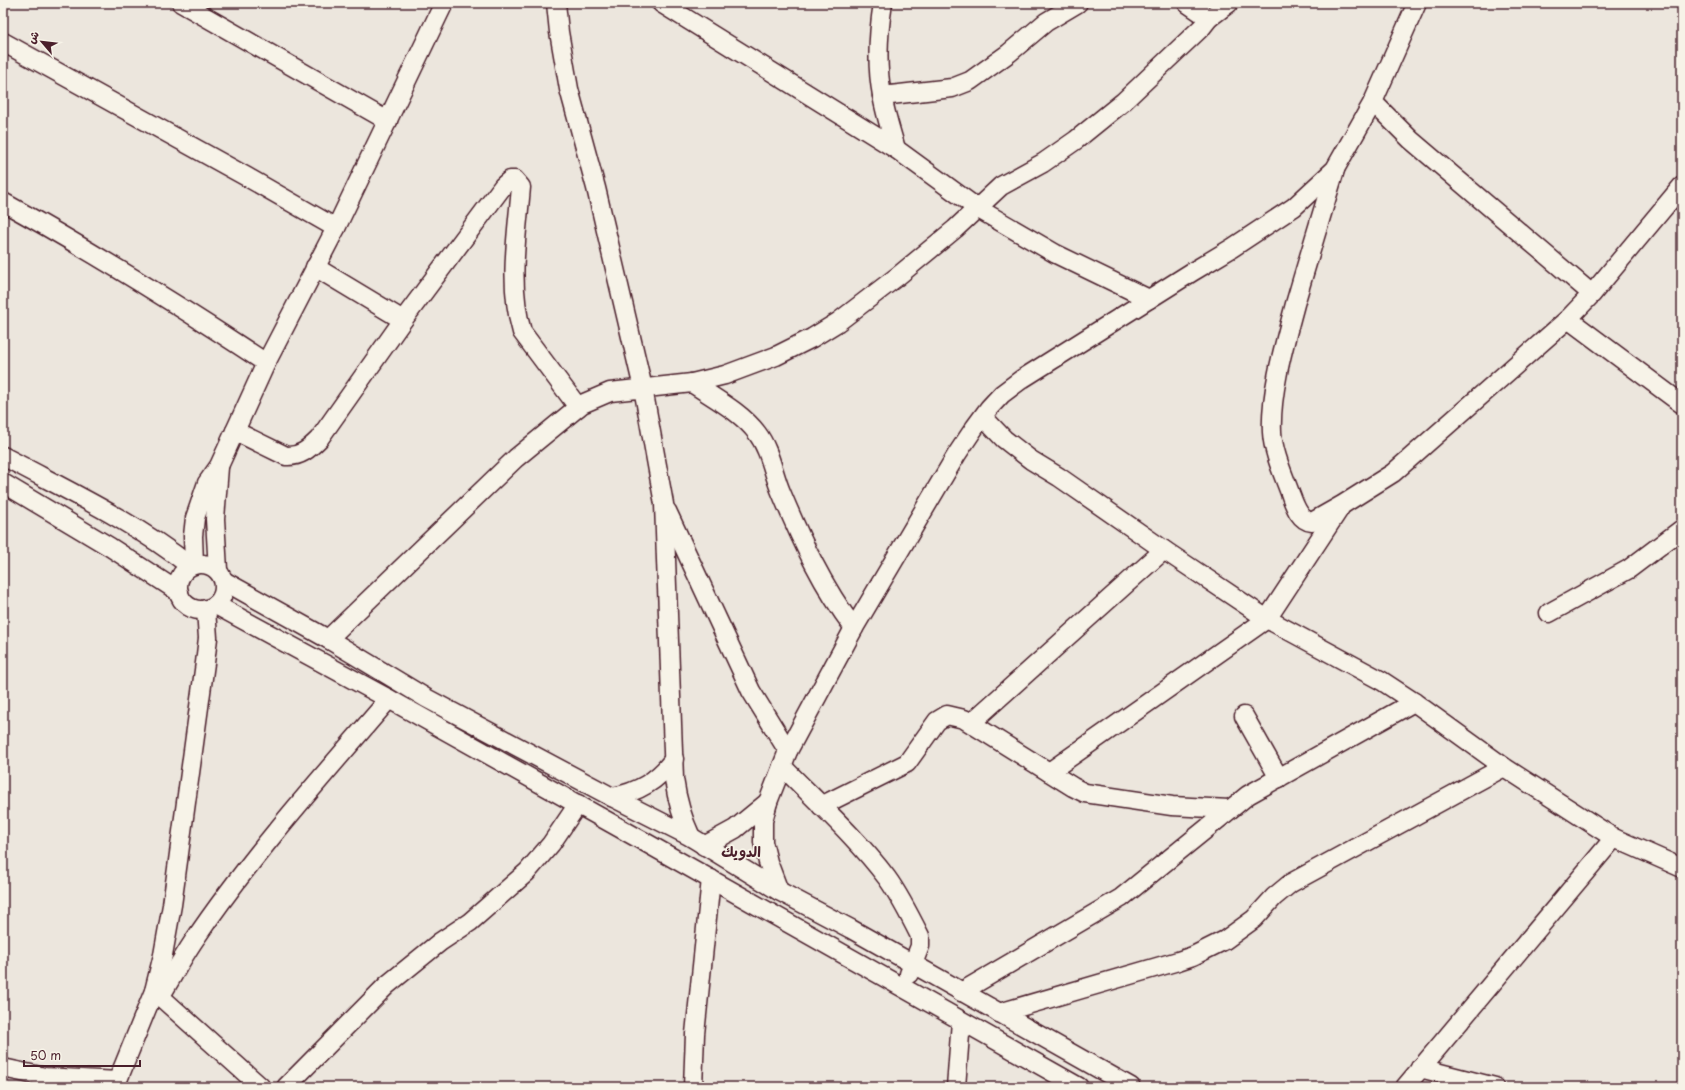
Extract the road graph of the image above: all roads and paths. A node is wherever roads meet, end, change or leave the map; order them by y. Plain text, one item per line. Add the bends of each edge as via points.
1 (181, 3) edge
2 (444, 3) edge
3 (556, 3) edge
4 (661, 3) edge
5 (883, 3) edge
6 (1078, 3) edge
7 (1187, 3) edge
8 (1229, 3) edge
9 (1417, 3) edge
10 (1209, 18) junction
11 (3, 42) edge
12 (882, 96) junction
13 (1373, 102) junction
14 (388, 121) junction
15 (896, 149) junction
16 (1335, 169) junction
17 (1682, 186) edge
18 (3, 202) edge
19 (977, 208) junction
20 (336, 228) junction
21 (315, 267) junction
22 (1592, 294) junction
23 (1149, 299) junction
24 (1568, 319) junction
25 (403, 320) junction
26 (266, 362) junction
27 (692, 383) junction
28 (643, 388) junction
29 (1682, 404) edge
30 (578, 407) junction
31 (983, 417) junction
32 (235, 431) junction
33 (3, 456) edge
34 (219, 466) junction
35 (5, 488) edge
36 (664, 504) junction
37 (1342, 505) junction
38 (1682, 529) edge
39 (1164, 550) junction
40 (192, 565) junction
41 (221, 576) junction
42 (179, 592) junction
43 (211, 607) junction
44 (1549, 613) dead end
45 (1267, 619) junction
46 (854, 628) junction
47 (328, 639) junction
48 (389, 699) junction
49 (1414, 702) junction
50 (1244, 716) dead end
51 (971, 723) junction
52 (785, 758) junction
53 (674, 759) junction
54 (1504, 767) junction
55 (560, 770) junction
56 (1049, 772) junction
57 (1279, 778) junction
58 (548, 788) junction
59 (612, 797) junction
60 (768, 802) junction
61 (578, 804) junction
62 (821, 806) junction
63 (1230, 809) junction
64 (1614, 838) junction
65 (698, 842) junction
66 (1682, 868) edge
67 (711, 879) junction
68 (779, 891) junction
69 (913, 965) junction
70 (902, 987) junction
71 (961, 992) junction
72 (157, 994) junction
73 (999, 1013) junction
74 (961, 1021) junction
75 (3, 1068) edge
76 (1420, 1068) junction
77 (117, 1084) edge
78 (261, 1087) edge
79 (286, 1087) edge
80 (693, 1087) edge
81 (956, 1087) edge
82 (1079, 1087) edge
83 (1131, 1087) edge
84 (1405, 1087) edge
85 (1495, 1087) edge

1 - 14 street
2 - 14 street
3 - 28 street via 569,89 596,188
4 - 15 street
5 - 12 street via 878,30
6 - 12 street via 1046,22 970,81 952,88
7 - 10 street
8 - 10 street
9 - 13 street
10 - 19 street via 1105,116 1062,151 1001,186
11 - 20 street
12 - 15 street
13 - 16 street
13 - 22 street via 1411,140
14 - 20 street
15 - 19 street
16 - 23 street via 1294,207
16 - 37 street via 1284,345 1276,387 1272,431 1284,476 1302,519 1312,522
17 - 22 street
18 - 26 street via 177,304
19 - 23 street via 1056,254
19 - 27 street via 898,276 825,330 776,356 725,375
20 - 21 street
21 - 25 street
21 - 26 street
22 - 24 street
23 - 31 street via 1022,379 1002,394
24 - 29 street
24 - 37 street via 1393,473
25 - 30 street via 503,186 514,180 521,187 514,259 518,319 522,332
25 - 32 street via 310,449 294,457 286,456
26 - 32 street
27 - 28 street
27 - 46 street via 731,409 752,426 758,435 811,558 831,596
28 - 30 street via 610,392
28 - 36 street
30 - 47 street via 516,458
31 - 39 street via 1004,439 1031,460
31 - 46 street via 957,454
32 - 34 street
33 - 40 street via 119,518
34 - 40 street via 207,483 195,518
34 - 41 street via 215,525
35 - 42 street via 104,543
36 - 52 street
36 - 53 street
37 - 45 street
38 - 44 street via 1629,569
39 - 45 street
39 - 51 street
40 - 41 street via 211,566
40 - 42 street via 180,577
41 - 43 street via 224,590 222,596
41 - 47 street
42 - 43 street via 188,606 196,609
43 - 48 street
43 - 72 street via 172,905
45 - 49 street via 1382,680
45 - 56 street
46 - 52 street
47 - 55 street via 426,698
48 - 58 street
48 - 72 street via 307,794 235,884
49 - 54 street
49 - 57 street
50 - 57 street
51 - 56 street
51 - 62 street via 947,715 943,717 907,763
52 - 60 street
52 - 62 street
53 - 59 street via 665,771 641,789
53 - 65 street via 674,779 682,819
54 - 64 street
54 - 73 street via 1291,883 1254,919 1225,940 1193,956
55 - 58 street
55 - 59 street
56 - 63 street via 1073,787 1093,795 1172,806
57 - 63 street via 1248,795
58 - 61 street
59 - 65 street
60 - 65 street via 735,829
60 - 68 street via 763,821 763,842
61 - 67 street
61 - 79 street via 551,844 527,872 476,918 440,942 387,985
62 - 69 street via 865,852 904,904 920,936 920,946
63 - 71 street via 1121,898
64 - 66 street
64 - 76 street
65 - 68 street
67 - 70 street
67 - 80 street via 695,1034
68 - 69 street
69 - 70 street
69 - 71 street
70 - 74 street
71 - 73 street
72 - 77 street
72 - 78 street
73 - 83 street
74 - 81 street
74 - 82 street
75 - 77 street via 45,1077
76 - 84 street
76 - 85 street

